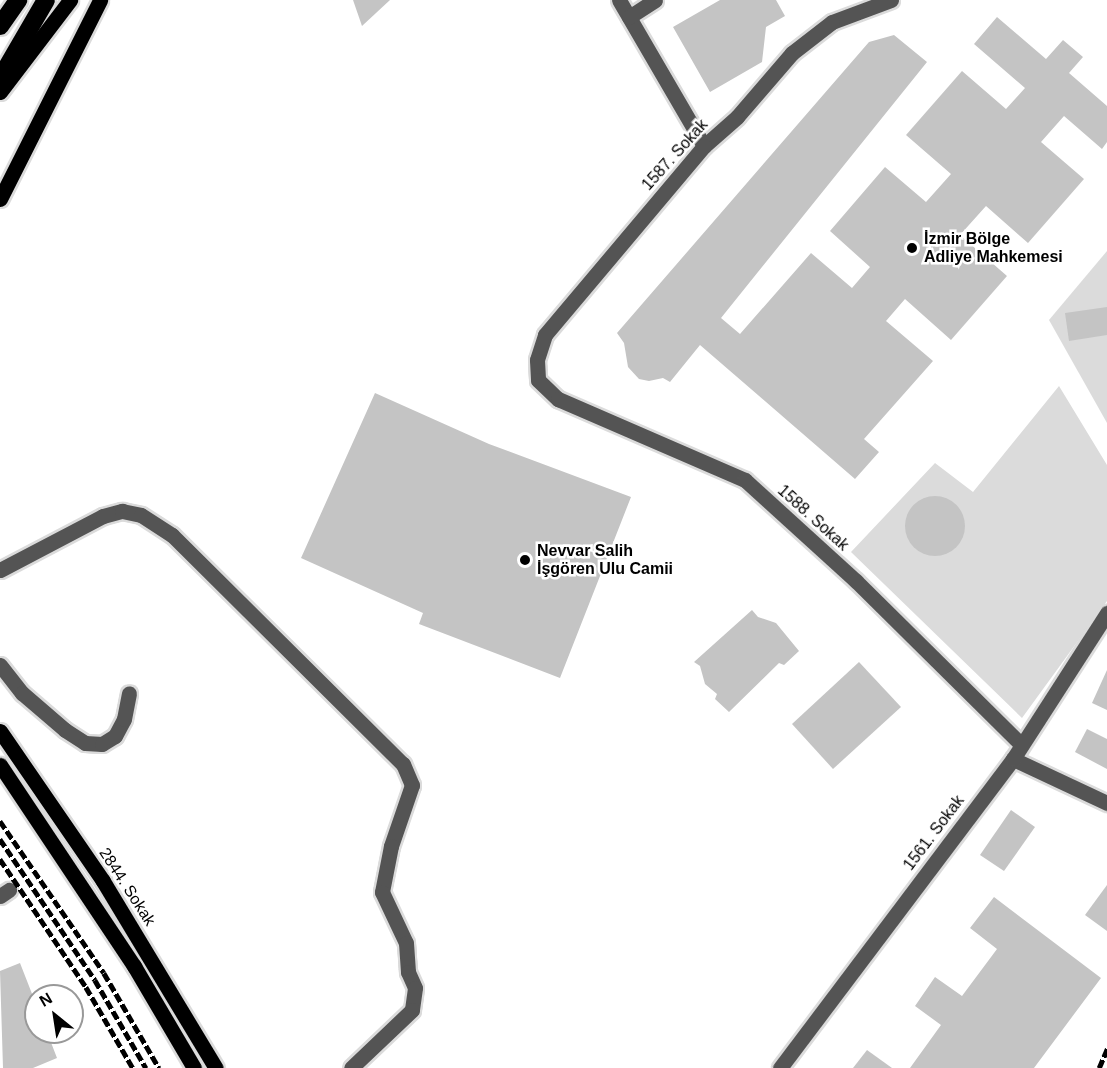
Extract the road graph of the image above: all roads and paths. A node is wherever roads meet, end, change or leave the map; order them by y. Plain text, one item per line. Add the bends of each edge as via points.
1 (18, 0) edge
2 (46, 0) edge
3 (70, 0) edge
4 (100, 0) edge
5 (619, 0) edge
6 (655, 0) edge
7 (891, 0) edge
8 (629, 17) junction
9 (0, 26) edge
10 (0, 79) edge
11 (0, 92) edge
12 (704, 146) junction
13 (0, 199) edge
14 (538, 380) joint
15 (0, 570) edge
16 (1107, 613) edge
17 (0, 665) edge
18 (129, 693) dead end
19 (0, 731) edge
20 (1021, 744) junction
21 (1013, 759) junction
22 (0, 765) edge
23 (1107, 803) edge
24 (194, 1068) edge
25 (216, 1068) edge
26 (351, 1068) edge
27 (780, 1068) edge

1 - 9 highway
2 - 10 highway
3 - 11 main road
4 - 13 main road
5 - 8 street
6 - 8 street
7 - 12 street, 1587. Sokak via 832,22 792,53 736,117
8 - 12 street
12 - 14 street, 1587. Sokak via 545,335 537,360
14 - 20 street, 1588. Sokak via 558,399 745,480 856,581
15 - 26 street via 103,516 122,511 141,515 172,535 403,764 412,785 391,846 382,892 406,943 408,972 415,988 412,1010
16 - 20 street, 1561. Sokak
17 - 18 street via 22,693 85,743 102,744 115,736 124,719
19 - 25 main road, 2844. Sokak via 103,881
20 - 21 street, 1561. Sokak
21 - 23 street
21 - 27 street, 1561. Sokak
22 - 24 main road via 134,966

